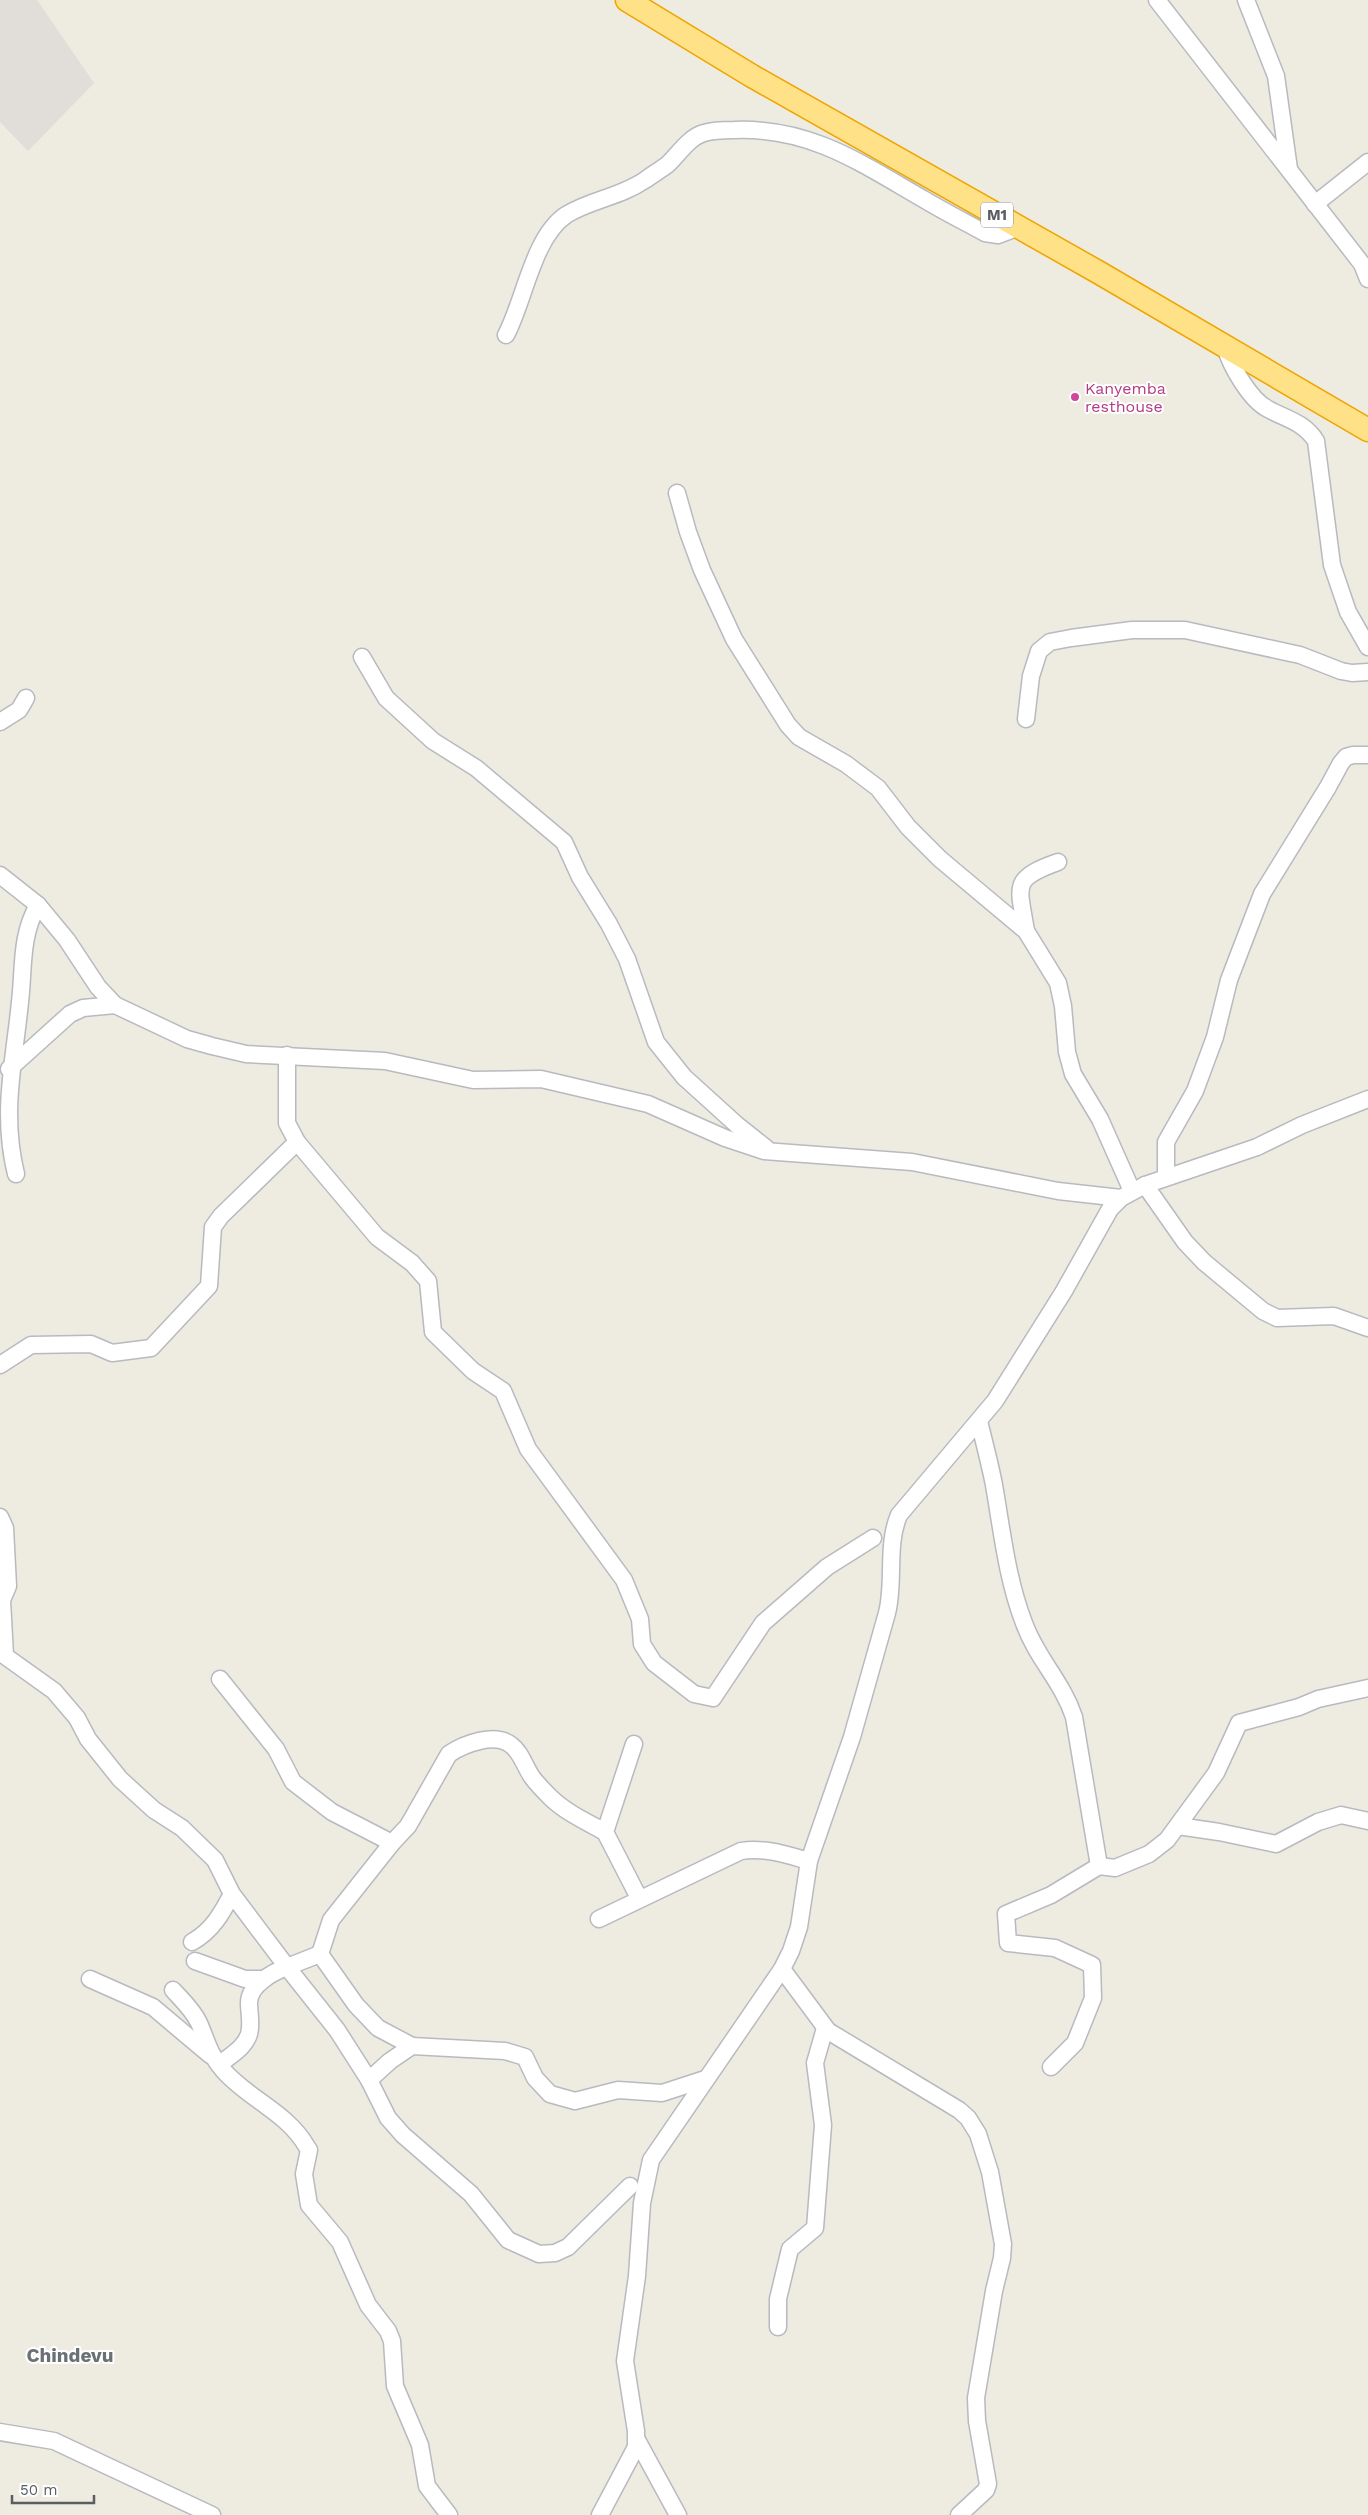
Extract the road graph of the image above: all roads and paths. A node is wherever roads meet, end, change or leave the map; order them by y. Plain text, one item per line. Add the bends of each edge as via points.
1 (627, 0) edge
2 (1157, 0) edge
3 (1246, 0) edge
4 (1368, 162) edge
5 (1289, 169) junction
6 (1315, 204) junction
7 (1019, 227) junction
8 (1368, 279) edge
9 (506, 336) dead end
10 (1225, 346) junction
11 (1368, 430) edge
12 (677, 493) dead end
13 (1368, 647) edge
14 (362, 657) dead end
15 (1368, 672) edge
16 (26, 698) dead end
17 (1026, 719) dead end
18 (0, 722) edge
19 (1368, 755) edge
20 (1058, 862) dead end
21 (0, 875) edge
22 (38, 905) junction
23 (1026, 931) junction
24 (115, 1005) junction
25 (287, 1055) junction
26 (6, 1070) edge
27 (1368, 1100) edge
28 (298, 1142) junction
29 (772, 1152) junction
30 (16, 1174) dead end
31 (1166, 1177) junction
32 (1132, 1191) junction
33 (1368, 1328) edge
34 (0, 1365) edge
35 (979, 1421) junction
36 (0, 1516) edge
37 (873, 1538) dead end
38 (220, 1679) dead end
39 (1368, 1688) edge
40 (634, 1744) dead end
41 (1368, 1822) edge
42 (1178, 1826) junction
43 (605, 1832) junction
44 (392, 1843) junction
45 (809, 1861) junction
46 (1099, 1866) junction
47 (232, 1894) junction
48 (639, 1898) junction
49 (599, 1919) dead end
50 (192, 1942) dead end
51 (320, 1954) junction
52 (195, 1960) dead end
53 (287, 1967) junction
54 (782, 1969) junction
55 (264, 1978) junction
56 (90, 1979) dead end
57 (173, 1990) dead end
58 (825, 2028) junction
59 (412, 2046) junction
60 (214, 2060) junction
61 (1051, 2066) dead end
62 (705, 2079) junction
63 (370, 2080) junction
64 (630, 2186) dead end
65 (778, 2328) dead end
66 (0, 2432) edge
67 (637, 2440) junction
68 (212, 2515) edge
69 (450, 2515) edge
70 (600, 2515) edge
71 (678, 2515) edge
72 (959, 2515) edge

1 - 7 highway, M1 via 760,80
2 - 5 street
3 - 5 street via 1276,76
4 - 6 street
5 - 6 street
6 - 8 street via 1362,264
7 - 9 street via 998,235 985,233 858,160 804,137 752,129 704,133 628,191 561,219 534,262
7 - 10 highway, M1
10 - 11 highway, M1
10 - 13 street via 1234,369 1260,404 1307,428 1316,440 1332,565 1348,612
12 - 23 street via 702,570 734,639 788,725 807,743 846,764 878,788 908,827 940,858
14 - 29 street via 386,698 434,741 476,768 564,842 580,877 627,959 656,1042 684,1077
15 - 17 street via 1341,671 1300,655 1185,630 1132,630 1071,638 1050,642 1039,651 1031,676
16 - 18 street via 19,710
19 - 31 street via 1346,757 1341,762 1262,894 1229,980 1215,1037 1195,1091 1166,1142
20 - 23 street via 1027,875 1023,881 1020,898
21 - 22 street
22 - 24 street
22 - 26 street via 26,936 20,1003
23 - 32 street via 1058,982 1073,1074 1100,1119
24 - 25 street via 187,1039 246,1054
24 - 26 street via 83,1008 70,1014
25 - 28 street via 287,1123
25 - 29 street via 385,1061 473,1080 542,1079 573,1084 648,1104 725,1138
26 - 30 street via 11,1152
27 - 31 street via 1302,1125 1257,1147
28 - 34 street via 217,1221 213,1227 209,1286 151,1348 112,1352 91,1344 31,1345
28 - 37 street via 377,1237 412,1262 428,1281 433,1332 473,1372 502,1391 528,1449 624,1580 640,1619 642,1644 654,1662 694,1694 713,1698 763,1624 827,1566
29 - 32 street via 912,1162 1058,1190
31 - 32 street
32 - 33 street via 1204,1262 1263,1311 1277,1318 1334,1316
32 - 35 street via 1110,1209 1031,1346
35 - 45 street via 896,1521 892,1594 852,1737
35 - 46 street via 1018,1606 1037,1652 1067,1696 1074,1718
36 - 47 street via 5,1528 8,1586 2,1600 5,1656 54,1691 120,1779 154,1810 182,1828 215,1860
38 - 44 street via 276,1749 293,1782 332,1812
39 - 42 street via 1318,1698 1239,1723 1216,1773
40 - 43 street
41 - 42 street via 1341,1815 1318,1822 1276,1844
42 - 46 street via 1149,1854 1115,1868
43 - 44 street via 551,1798 532,1777 511,1744 488,1740 461,1746 449,1754 408,1826
43 - 48 street
44 - 51 street via 331,1920
45 - 48 street via 770,1851 741,1851
45 - 54 street via 799,1927
46 - 61 street via 1051,1895 1006,1914 1008,1943 1055,1948 1092,1964 1093,1998 1075,2043
47 - 50 street via 215,1924
47 - 53 street
48 - 49 street
51 - 53 street
51 - 59 street via 356,2005 378,2028
52 - 55 street via 245,1979
53 - 55 street
53 - 63 street via 337,2030
54 - 58 street
54 - 62 street
55 - 60 street via 250,1998 248,2035 243,2045
56 - 60 street via 153,2007
57 - 60 street via 198,2022
58 - 65 street via 814,2063 823,2125 815,2228 790,2250 778,2299
58 - 72 street via 959,2110 975,2128 990,2172 1003,2249 976,2398 976,2421 988,2484 986,2490
59 - 62 street via 505,2051 525,2057 534,2078 550,2094 575,2101 618,2090 662,2093
59 - 63 street
60 - 69 street via 229,2077 289,2123 309,2150 304,2174 309,2205 340,2242 368,2306 388,2331 392,2341 395,2386 420,2445 427,2486
62 - 67 street via 651,2160 645,2182 625,2361
63 - 64 street via 388,2118 403,2135 471,2194 508,2240 527,2250 547,2254 568,2247
66 - 68 street via 54,2441
67 - 70 street via 632,2456
67 - 71 street

